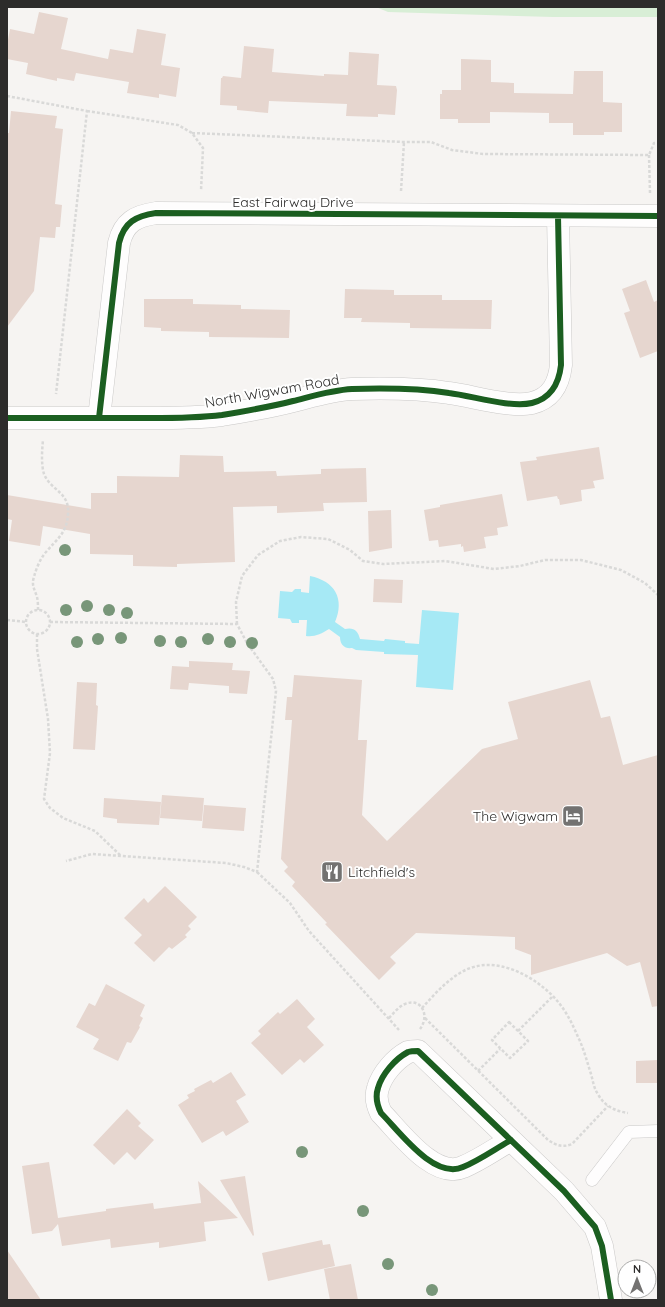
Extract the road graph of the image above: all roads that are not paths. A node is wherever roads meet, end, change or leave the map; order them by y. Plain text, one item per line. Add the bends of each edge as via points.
1 (558, 216) junction
2 (655, 216) edge
3 (7, 418) edge
4 (99, 418) junction
5 (658, 1131) edge
6 (511, 1140) junction
7 (592, 1180) dead end
8 (611, 1300) edge

1 - 2 street, East Fairway Drive
1 - 4 street, East Fairway Drive via 146,214 123,229 119,243
1 - 4 street, North Wigwam Road via 561,365 555,387 546,398 515,404 431,391 351,389 221,415
3 - 4 street, North Wigwam Road
5 - 7 lane via 629,1132
6 - 6 street via 413,1045 409,1052 386,1072 377,1089 381,1113 424,1158 442,1168 462,1168
6 - 8 street via 564,1191 595,1228 602,1246

